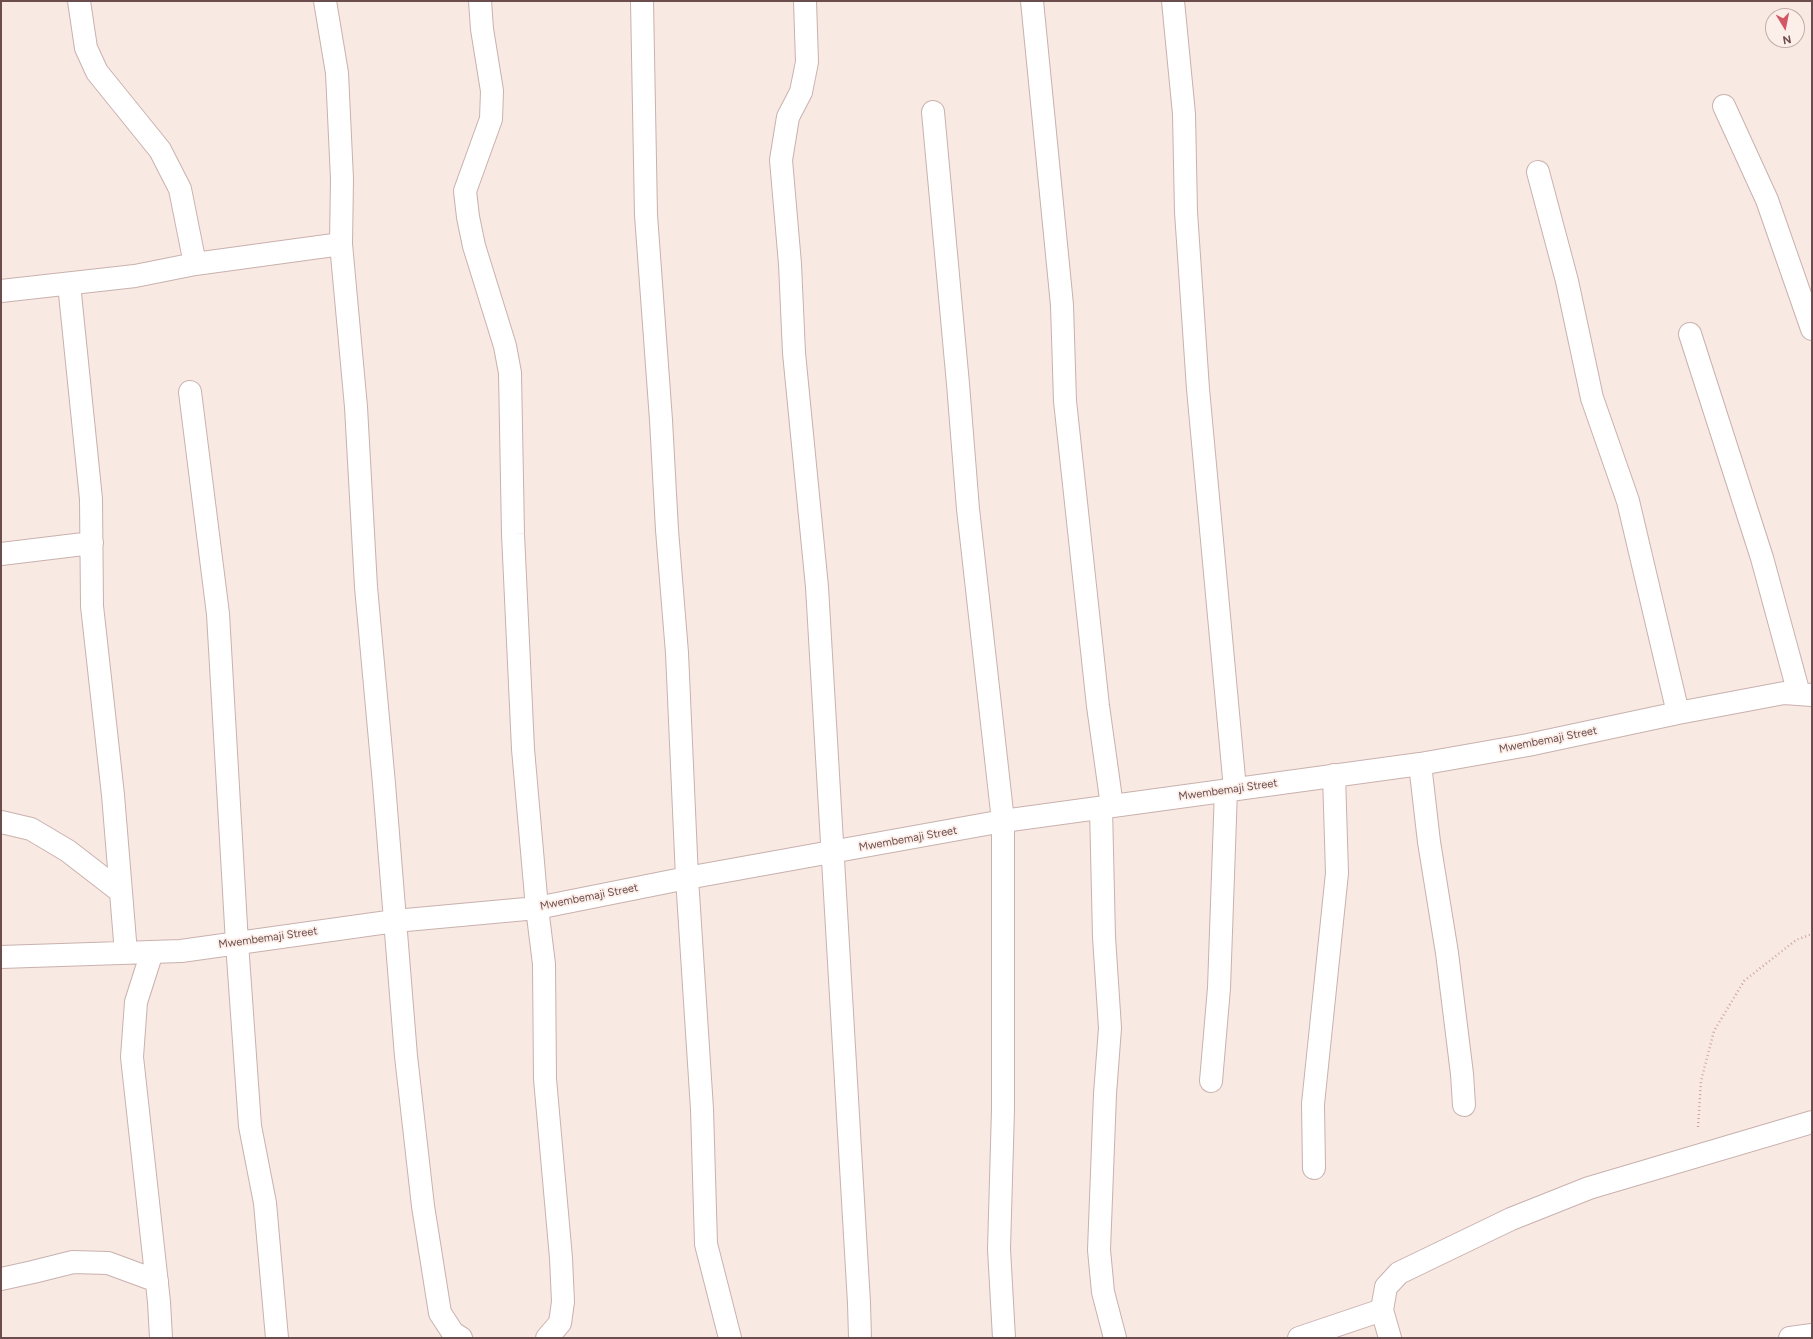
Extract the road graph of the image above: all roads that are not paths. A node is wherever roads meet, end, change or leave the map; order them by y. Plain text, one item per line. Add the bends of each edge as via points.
1 (79, 1) edge
2 (325, 1) edge
3 (480, 1) edge
4 (642, 1) edge
5 (805, 1) edge
6 (1032, 1) edge
7 (1173, 1) edge
8 (1724, 106) dead end
9 (933, 112) dead end
10 (1538, 172) dead end
11 (341, 244) junction
12 (195, 264) junction
13 (69, 284) junction
14 (1, 291) edge
15 (1812, 329) edge
16 (1690, 334) dead end
17 (190, 392) dead end
18 (92, 542) junction
19 (1, 554) edge
20 (1806, 695) edge
21 (1678, 713) junction
22 (1420, 764) junction
23 (1334, 776) junction
24 (1231, 790) junction
25 (1107, 807) junction
26 (1003, 821) junction
27 (1, 822) edge
28 (833, 852) junction
29 (687, 878) junction
30 (121, 892) junction
31 (537, 908) junction
32 (395, 921) junction
33 (237, 942) junction
34 (152, 952) junction
35 (126, 953) junction
36 (1, 957) edge
37 (1211, 1081) dead end
38 (1464, 1105) dead end
39 (1812, 1122) edge
40 (1314, 1168) dead end
41 (1, 1278) edge
42 (157, 1281) junction
43 (1382, 1310) junction
44 (1812, 1335) edge
45 (161, 1338) edge
46 (277, 1338) edge
47 (461, 1338) edge
48 (547, 1338) edge
49 (730, 1338) edge
50 (860, 1338) edge
51 (1004, 1338) edge
52 (1115, 1338) edge
53 (1299, 1338) edge
54 (1390, 1338) edge
55 (1790, 1338) edge

1 - 12 street via 86,48 97,72 160,150 180,189
2 - 11 street via 337,73 342,179
3 - 31 street via 492,91 491,119 465,191 474,246 505,346 510,373 513,534 523,750
4 - 29 street via 646,216 677,653
5 - 28 street via 807,62 801,92 788,117 781,160 794,353 817,587
6 - 25 street via 1062,305 1065,401
7 - 24 street via 1184,114 1186,212 1198,389
8 - 15 street via 1767,200
9 - 26 street via 968,510
10 - 21 street via 1567,281 1592,398 1628,502
11 - 12 street
11 - 32 street via 356,407 366,587
12 - 13 street via 135,276
13 - 14 street
13 - 18 street via 91,499
16 - 20 street
17 - 33 street via 218,614
18 - 19 street
18 - 30 street via 92,606 114,795
20 - 21 street, Mwembemaji Street via 1784,693
21 - 22 street, Mwembemaji Street via 1528,745
22 - 23 street, Mwembemaji Street
22 - 38 street via 1429,842 1448,961
23 - 24 street, Mwembemaji Street
23 - 40 street via 1337,873 1313,1104
24 - 25 street, Mwembemaji Street
24 - 37 street
25 - 26 street, Mwembemaji Street
25 - 52 street via 1104,937 1110,1028 1099,1250 1103,1292
26 - 28 street, Mwembemaji Street
26 - 51 street via 1003,1109 998,1249
27 - 30 street via 31,828 68,851
28 - 29 street, Mwembemaji Street
28 - 50 street
29 - 31 street, Mwembemaji Street
29 - 49 street via 702,1109 706,1244
30 - 35 street
31 - 32 street, Mwembemaji Street
31 - 48 street via 544,964 545,1079 561,1250 563,1302 560,1323
32 - 33 street, Mwembemaji Street
32 - 47 street via 422,1206 440,1313 453,1333
33 - 34 street, Mwembemaji Street via 182,951
33 - 46 street via 250,1126 265,1203
34 - 35 street, Mwembemaji Street
34 - 42 street via 136,1002 132,1057
35 - 36 street, Mwembemaji Street
39 - 43 street via 1589,1188 1511,1219 1399,1273 1386,1287
41 - 42 street via 73,1262 108,1263
42 - 45 street
43 - 53 street
43 - 54 street
44 - 55 street

